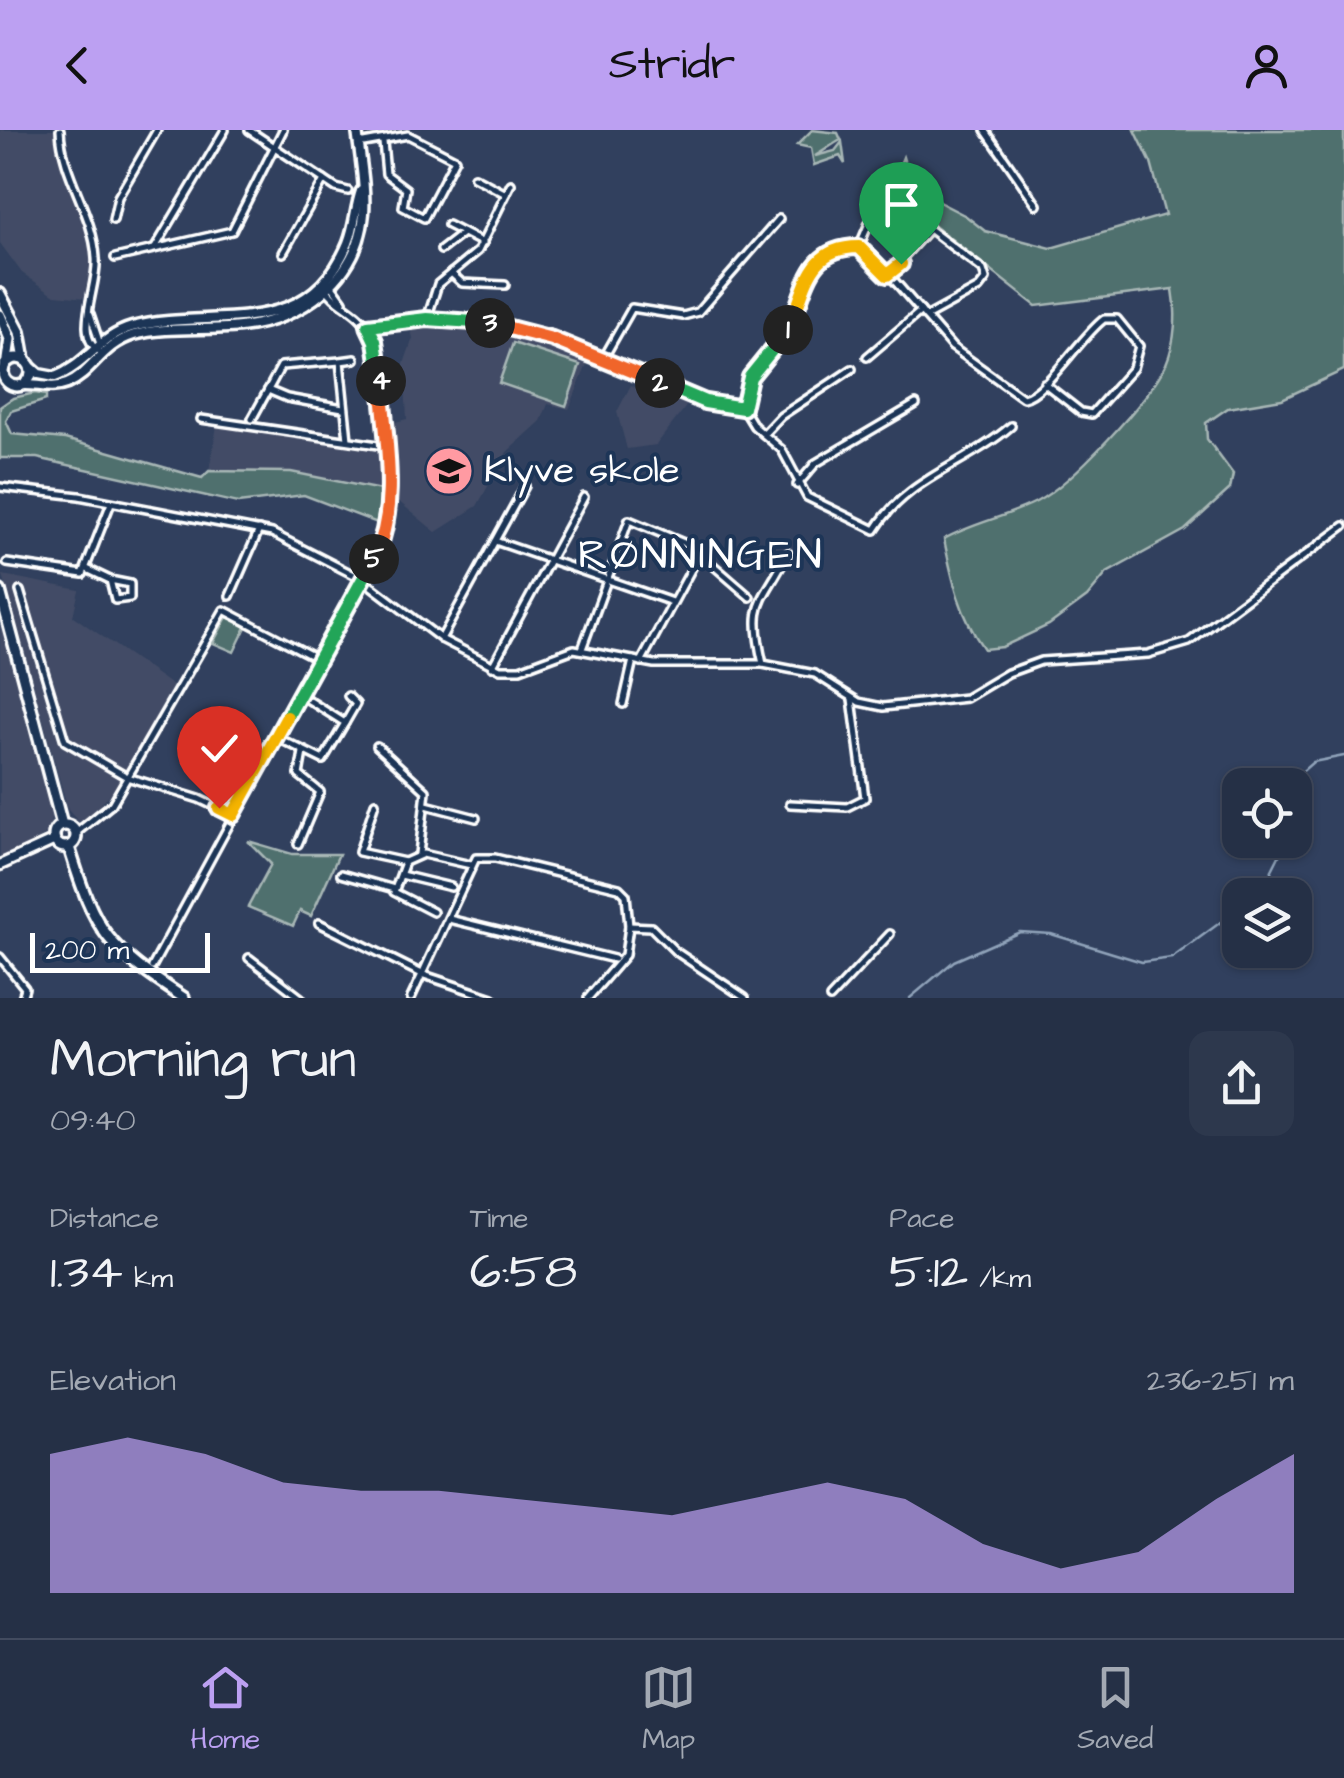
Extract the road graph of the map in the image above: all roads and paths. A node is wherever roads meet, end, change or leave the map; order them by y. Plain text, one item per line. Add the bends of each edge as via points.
1 (60, 130) edge
2 (157, 130) edge
3 (224, 130) edge
4 (249, 130) edge
5 (283, 130) edge
6 (356, 130) edge
7 (985, 130) edge
8 (383, 142) junction
9 (358, 144) junction
10 (276, 148) junction
11 (474, 177) dead end
12 (324, 180) junction
13 (511, 184) dead end
14 (348, 191) dead end
15 (506, 194) junction
16 (878, 202) dead end
17 (1037, 206) dead end
18 (778, 218) dead end
19 (114, 220) dead end
20 (448, 225) dead end
21 (463, 233) junction
22 (483, 243) junction
23 (859, 247) junction
24 (155, 248) junction
25 (441, 250) dead end
26 (283, 252) dead end
27 (115, 258) dead end
28 (451, 274) junction
29 (887, 275) junction
30 (328, 285) junction
31 (505, 285) dead end
32 (0, 294) edge
33 (924, 314) junction
34 (0, 315) edge
35 (427, 319) junction
36 (368, 326) junction
37 (98, 347) junction
38 (868, 357) dead end
39 (355, 359) dead end
40 (603, 359) junction
41 (340, 361) junction
42 (6, 362) junction
43 (28, 363) junction
44 (852, 369) dead end
45 (1044, 383) junction
46 (22, 386) junction
47 (4, 387) edge
48 (268, 390) junction
49 (916, 404) dead end
50 (344, 408) junction
51 (743, 408) junction
52 (201, 419) dead end
53 (252, 419) dead end
54 (1010, 426) dead end
55 (764, 434) junction
56 (348, 440) junction
57 (385, 446) junction
58 (797, 485) junction
59 (524, 486) dead end
60 (0, 487) edge
61 (584, 497) dead end
62 (111, 503) junction
63 (1344, 526) edge
64 (259, 529) junction
65 (496, 541) junction
66 (700, 553) junction
67 (788, 553) dead end
68 (550, 560) junction
69 (7, 563) dead end
70 (88, 569) junction
71 (362, 578) junction
72 (606, 579) junction
73 (110, 580) junction
74 (0, 591) edge
75 (20, 591) dead end
76 (230, 596) dead end
77 (750, 597) dead end
78 (672, 602) junction
79 (441, 639) junction
80 (582, 649) junction
81 (318, 659) junction
82 (632, 660) junction
83 (641, 662) junction
84 (764, 664) junction
85 (492, 667) junction
86 (300, 694) junction
87 (348, 696) dead end
88 (852, 698) junction
89 (623, 704) dead end
90 (345, 723) junction
91 (276, 737) junction
92 (377, 746) dead end
93 (303, 752) junction
94 (127, 776) junction
95 (375, 803) dead end
96 (790, 804) dead end
97 (426, 805) junction
98 (233, 815) junction
99 (476, 818) dead end
100 (62, 825) junction
101 (76, 833) junction
102 (55, 840) junction
103 (298, 844) dead end
104 (68, 847) junction
105 (420, 854) junction
106 (406, 862) junction
107 (471, 865) junction
108 (0, 866) edge
109 (341, 874) dead end
110 (401, 875) junction
111 (451, 887) dead end
112 (394, 889) junction
113 (433, 912) dead end
114 (449, 919) junction
115 (319, 923) dead end
116 (629, 926) junction
117 (890, 934) dead end
118 (0, 957) edge
119 (249, 958) dead end
120 (614, 959) dead end
121 (152, 967) dead end
122 (424, 975) junction
123 (287, 995) edge
124 (23, 996) edge
125 (184, 998) edge
126 (301, 998) edge
127 (411, 998) edge
128 (492, 998) edge
129 (588, 998) edge
130 (744, 998) edge
131 (830, 998) edge

1 - 37 street via 66,167 94,239 90,314
2 - 19 street via 118,198
3 - 24 street
4 - 10 street
5 - 10 street
6 - 9 main road
7 - 17 street
8 - 8 street via 408,135 455,159 424,218 403,207 406,189 384,170
8 - 9 street
9 - 30 main road via 360,237
10 - 12 street
10 - 24 street via 232,231
11 - 15 street
12 - 14 street
12 - 26 street
13 - 15 street
15 - 22 street
16 - 23 street
18 - 40 street via 698,312 632,308
20 - 21 street
21 - 22 street
21 - 25 street
22 - 28 street
23 - 29 street
23 - 51 street via 830,251 812,265 788,330 747,382
24 - 27 street
28 - 31 street via 462,283
28 - 35 street via 433,292
29 - 33 street
29 - 33 street via 929,228 983,270 986,279 978,288
30 - 36 street
30 - 37 main road via 261,316 139,325
32 - 43 highway
33 - 38 street
33 - 45 street via 952,347 1006,389 1028,398
34 - 42 highway via 10,339
35 - 36 street
35 - 40 street via 522,330
36 - 57 street via 378,352
37 - 43 main road via 55,377
37 - 46 main road via 63,385
39 - 41 street
40 - 51 street via 705,402
41 - 48 street via 282,366
41 - 50 street
42 - 43 highway
42 - 47 highway
43 - 46 highway via 31,376
44 - 55 street
45 - 45 street via 1092,414 1133,368 1139,346 1117,319 1104,319
46 - 47 highway
48 - 50 street
48 - 53 street
49 - 58 street via 816,463
50 - 56 street
51 - 55 street
52 - 56 street
54 - 58 street via 902,494 875,530 820,506
55 - 58 street via 784,454
56 - 57 street
57 - 71 street via 385,529
59 - 65 street
60 - 62 street
61 - 68 street
62 - 64 street
62 - 70 street
63 - 88 street via 1207,632 1176,648 1041,661 959,699 883,707
64 - 71 street
64 - 76 street
65 - 68 street
65 - 79 street
66 - 72 street via 628,520
66 - 77 street
66 - 78 street
67 - 84 street via 756,610
68 - 72 street
68 - 85 street
69 - 70 street via 73,576
70 - 73 street
71 - 79 street
71 - 81 street
72 - 78 street
72 - 80 street
73 - 73 street via 116,600 130,598 130,584
74 - 100 highway
75 - 94 street via 62,736
78 - 83 street
79 - 85 street
80 - 82 street
80 - 85 street via 520,668
81 - 86 street
81 - 94 street via 224,610
82 - 83 street
82 - 89 street
83 - 84 street
84 - 88 street via 815,674
86 - 90 street
86 - 91 street
87 - 90 street via 356,704
88 - 96 street via 865,798 847,807
90 - 93 street via 326,758
91 - 93 street
91 - 98 street
92 - 97 street via 424,787
93 - 103 street via 300,775 320,792
94 - 98 street
94 - 101 street via 102,815
95 - 106 street via 359,852
97 - 99 street
97 - 105 street
98 - 121 street
100 - 101 highway
100 - 102 highway
101 - 104 highway
102 - 104 highway
102 - 108 main road
104 - 125 highway via 87,905 109,942
105 - 106 street
105 - 107 street
106 - 110 street
107 - 114 street
107 - 116 street via 480,857 495,858 619,888
109 - 112 street
110 - 111 street
110 - 112 street
112 - 113 street
114 - 120 street
114 - 122 street
115 - 122 street
116 - 129 street via 624,955
116 - 130 street via 651,927
117 - 131 street
118 - 124 street
119 - 123 street
122 - 127 street
122 - 128 street
123 - 126 street

